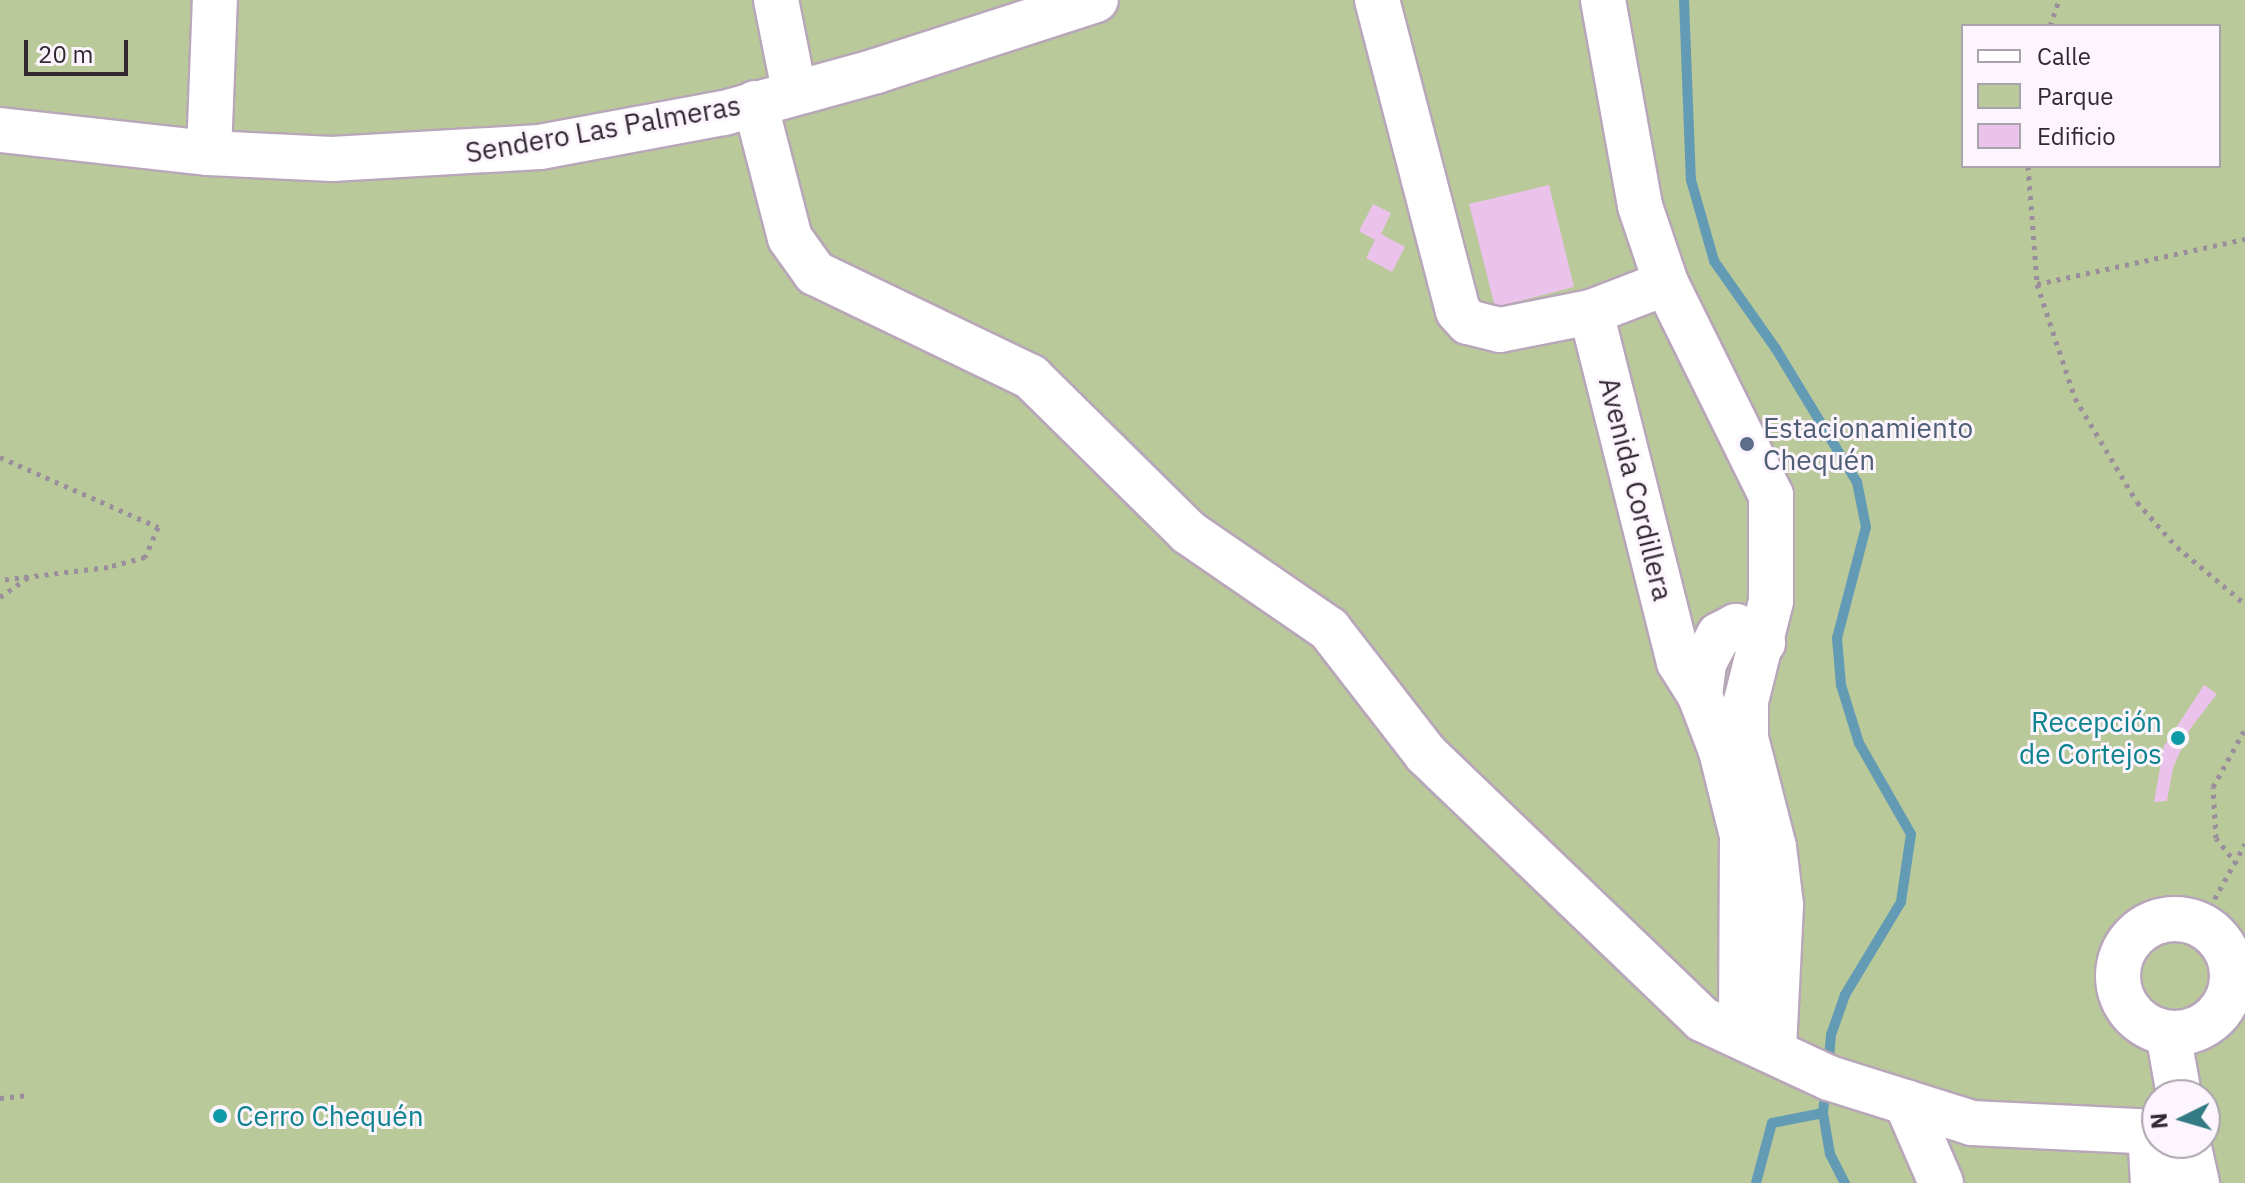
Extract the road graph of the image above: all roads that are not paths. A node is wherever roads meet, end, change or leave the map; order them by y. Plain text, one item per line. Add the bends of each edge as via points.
1 (215, 0) edge
2 (776, 0) edge
3 (1096, 0) edge
4 (1377, 0) edge
5 (1603, 0) edge
6 (775, 97) junction
7 (0, 130) edge
8 (209, 153) junction
9 (1666, 283) junction
10 (1591, 312) junction
11 (1763, 643) junction
12 (1700, 696) junction
13 (2168, 1033) junction
14 (1758, 1043) junction
15 (2176, 1079) edge
16 (1906, 1102) junction
17 (2141, 1134) edge
18 (2159, 1159) edge
19 (2181, 1159) edge
20 (1941, 1183) edge
21 (2153, 1183) edge
22 (2197, 1183) edge

1 - 8 lane
2 - 6 lane
3 - 6 lane, Sendero Las Palmeras via 876,71
4 - 10 lane via 1458,311 1479,327 1500,330
5 - 9 lane via 1640,206
6 - 8 lane, Sendero Las Palmeras via 540,147 462,155 332,159
6 - 14 lane via 790,238 815,273 1031,377 1188,532 1329,629 1426,754 1517,835 1661,985 1702,1019
7 - 8 lane, Sendero Las Palmeras
9 - 10 lane
9 - 11 lane via 1771,495 1771,601
10 - 12 lane, Avenida Cordillera via 1679,662
11 - 12 lane via 1736,626 1719,635 1704,663
11 - 14 lane via 1746,701 1746,726 1774,847 1781,905
12 - 14 lane, Avenida Cordillera via 1721,751 1742,836
13 - 13 lane via 2203,1026 2227,1000 2231,983 2226,949 2200,925 2183,919 2148,926 2129,944 2118,969 2125,1003 2136,1018
13 - 15 lane
14 - 16 lane via 1829,1077
16 - 17 lane via 1994,1127
16 - 20 lane
18 - 21 lane
19 - 22 lane

